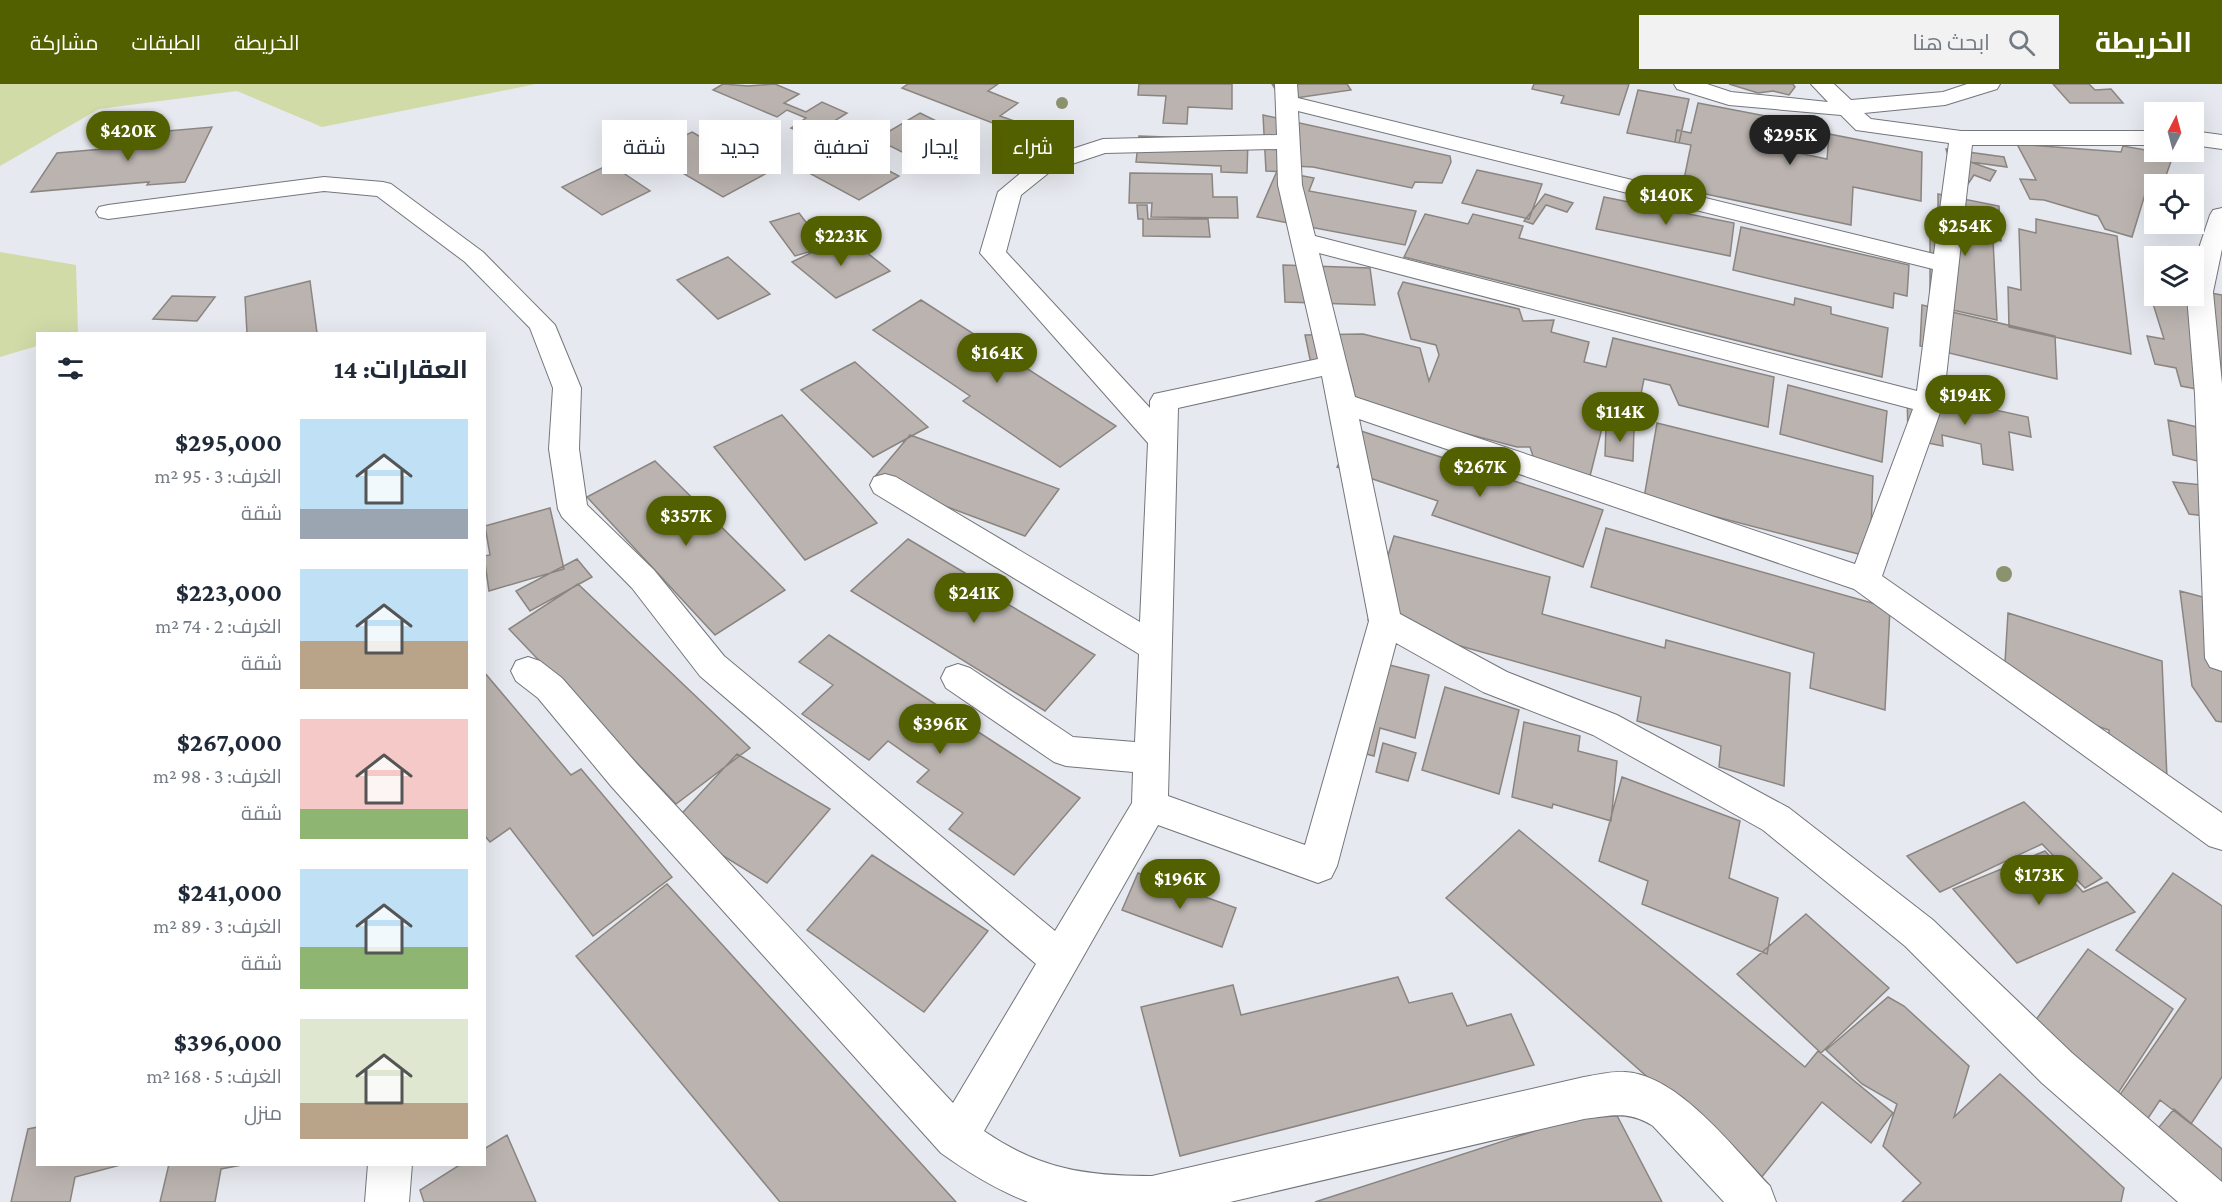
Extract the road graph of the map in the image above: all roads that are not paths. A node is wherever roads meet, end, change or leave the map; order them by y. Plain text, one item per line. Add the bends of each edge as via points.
1 (1685, 84) edge
2 (1821, 84) edge
3 (1989, 84) edge
4 (1287, 93) edge
5 (1847, 108) junction
6 (1961, 138) junction
7 (2144, 138) edge
8 (2204, 140) edge
9 (1289, 142) junction
10 (2222, 142) edge
11 (108, 212) dead end
12 (2222, 215) edge
13 (1303, 241) junction
14 (1947, 265) junction
15 (1333, 365) junction
16 (1342, 403) junction
17 (1929, 404) junction
18 (1163, 441) junction
19 (885, 485) dead end
20 (1866, 580) junction
21 (1385, 621) junction
22 (1156, 648) junction
23 (2222, 658) edge
24 (528, 671) dead end
25 (958, 678) dead end
26 (1151, 758) junction
27 (1150, 806) junction
28 (2222, 834) edge
29 (1060, 960) junction
30 (956, 1138) junction
31 (390, 1166) edge
32 (2214, 1196) edge
33 (387, 1202) edge
34 (1754, 1202) edge

1 - 5 street via 1729,98
2 - 5 street
3 - 5 street via 1945,98
4 - 9 street
4 - 14 street
5 - 6 street via 1864,125
6 - 7 street
6 - 14 street
8 - 10 street
9 - 13 street via 1290,185
9 - 18 street via 1103,146 1043,166 1010,192 993,253
11 - 29 street via 324,184 383,189 474,257 542,325 559,367 567,388 564,449 573,509 643,579 712,666
12 - 23 street via 2200,292
13 - 15 street
13 - 17 street
14 - 17 street
15 - 16 street
15 - 18 street via 1164,401
16 - 20 street
16 - 21 street
17 - 20 street
18 - 22 street
19 - 22 street
20 - 28 street
21 - 27 street via 1318,866
21 - 32 street via 1495,682 1605,725 1776,819 1919,933 2057,1068
22 - 26 street
24 - 30 street via 550,688 624,775
25 - 26 street via 1066,751
26 - 27 street
27 - 29 street
29 - 30 street
30 - 34 street via 989,1162 1067,1193 1109,1199 1152,1198 1584,1098 1625,1093 1647,1098 1668,1111
31 - 33 street

